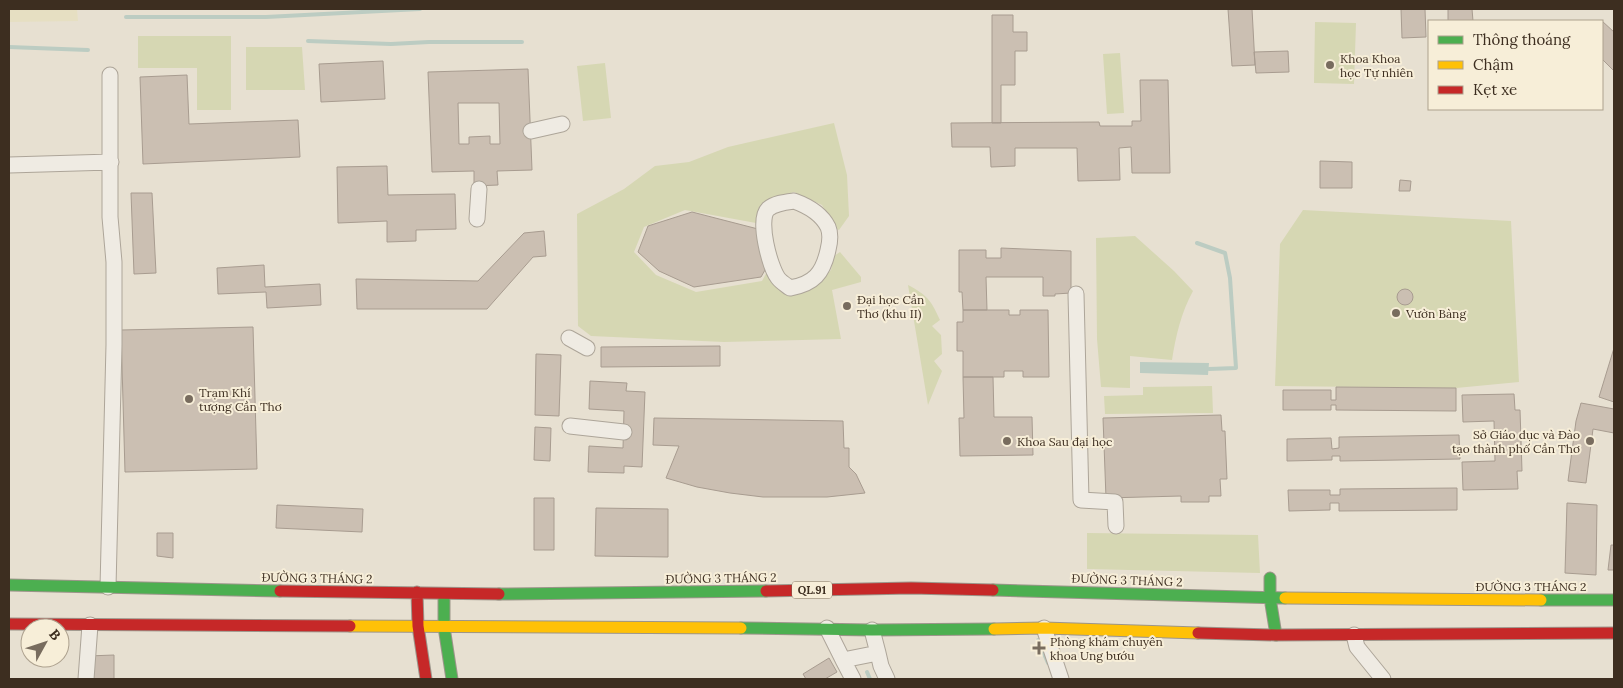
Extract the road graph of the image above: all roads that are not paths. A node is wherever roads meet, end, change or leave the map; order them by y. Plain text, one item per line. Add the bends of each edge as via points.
1 (110, 76) dead end
2 (562, 124) dead end
3 (531, 131) dead end
4 (111, 162) junction
5 (9, 165) edge
6 (480, 189) dead end
7 (478, 219) dead end
8 (764, 234) joint
9 (1076, 294) dead end
10 (569, 338) dead end
11 (587, 348) dead end
12 (570, 426) dead end
13 (624, 432) dead end
14 (1116, 526) dead end
15 (911, 569) dead end
16 (1270, 578) dead end
17 (9, 585) edge
18 (108, 587) junction
19 (911, 588) junction
20 (417, 592) junction
21 (444, 594) junction
22 (1270, 598) junction
23 (1614, 600) edge
24 (9, 624) edge
25 (90, 625) junction
26 (418, 626) junction
27 (444, 627) junction
28 (827, 628) junction
29 (1044, 628) junction
30 (872, 630) junction
31 (1614, 633) edge
32 (1276, 635) junction
33 (1354, 635) junction
34 (878, 653) junction
35 (843, 660) junction
36 (86, 679) edge
37 (426, 679) edge
38 (452, 679) edge
39 (852, 679) edge
40 (887, 679) edge
41 (1061, 679) edge
42 (1383, 679) edge

1 - 4 street
2 - 3 street
4 - 5 street
4 - 18 street via 114,345
6 - 7 street
8 - 8 street via 763,220 768,209 794,200 806,206 820,215 829,228 825,265 803,286 790,288 778,278
9 - 14 street via 1081,500 1116,502
10 - 11 street
12 - 13 street
15 - 19 street
16 - 22 main road
17 - 18 main road, ĐƯỜNG 3 THÁNG 2 / QL.91
18 - 20 main road, ĐƯỜNG 3 THÁNG 2 / QL.91
19 - 21 main road, ĐƯỜNG 3 THÁNG 2 / QL.91
19 - 22 main road, ĐƯỜNG 3 THÁNG 2 / QL.91
20 - 21 main road, ĐƯỜNG 3 THÁNG 2 / QL.91
20 - 26 main road
21 - 27 main road
22 - 23 main road, ĐƯỜNG 3 THÁNG 2 / QL.91
22 - 32 main road
24 - 25 main road
25 - 26 main road
25 - 36 street
26 - 27 main road
26 - 37 main road
27 - 28 main road
27 - 38 main road
28 - 30 main road
28 - 35 street
29 - 30 main road
29 - 32 main road
29 - 41 street
30 - 34 street
31 - 33 main road
32 - 33 main road
33 - 42 street via 1357,647
34 - 35 street
34 - 40 street
35 - 39 street

